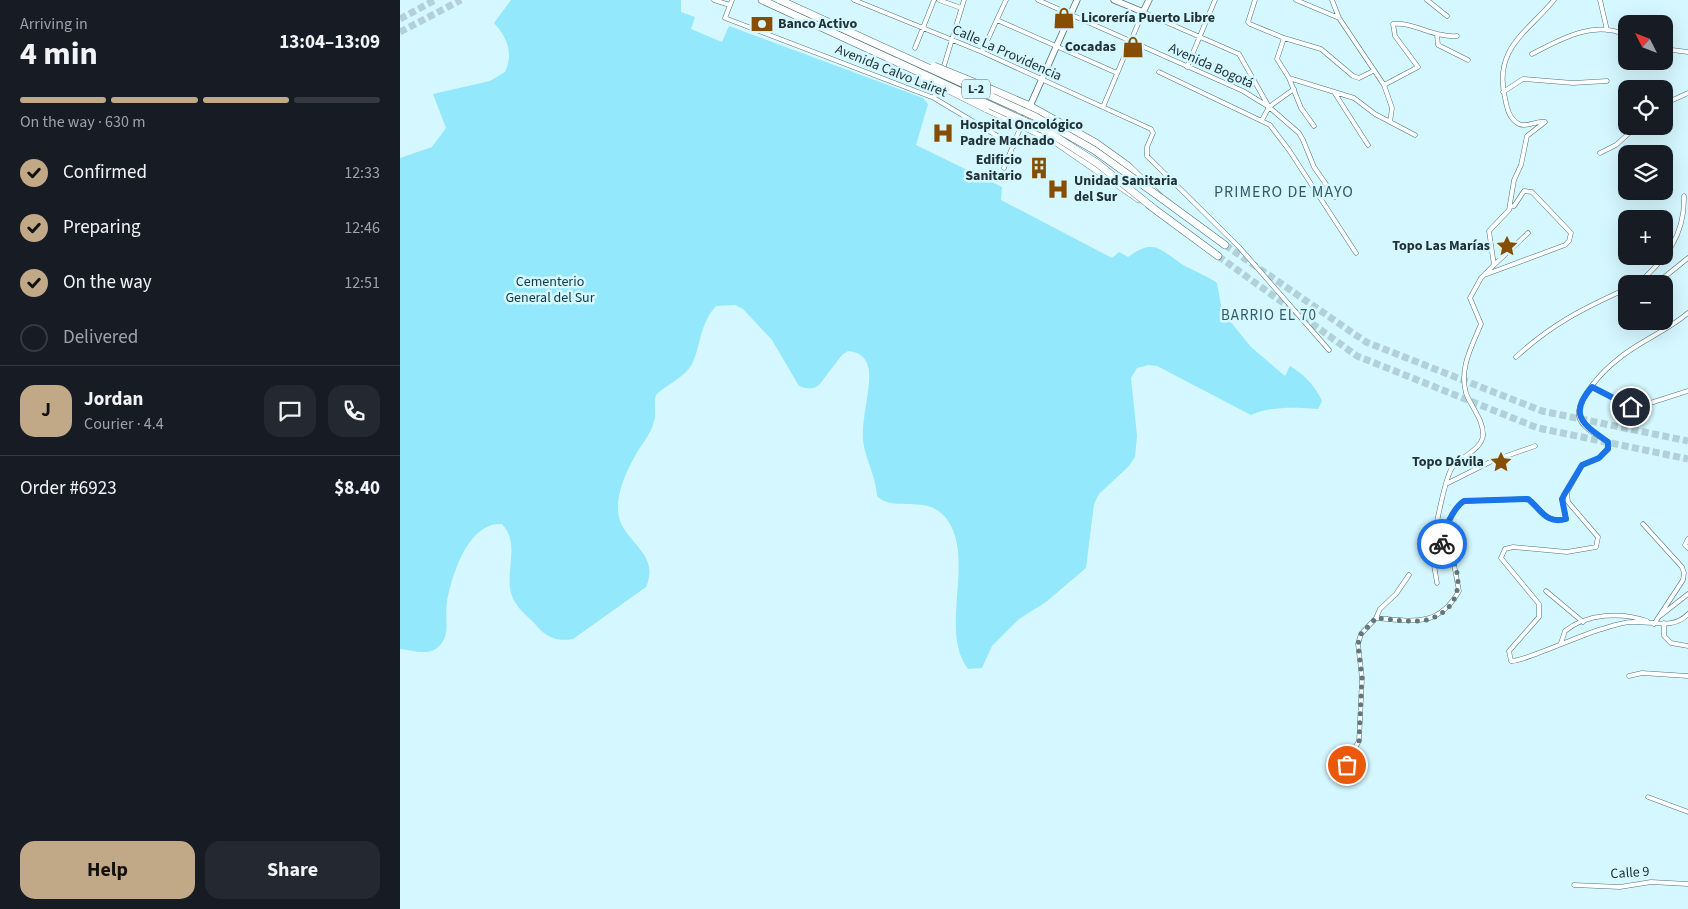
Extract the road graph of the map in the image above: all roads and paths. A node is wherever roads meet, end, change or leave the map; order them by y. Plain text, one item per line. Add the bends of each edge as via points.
1 (714, 0) edge
2 (732, 0) edge
3 (762, 0) edge
4 (780, 0) edge
5 (854, 0) edge
6 (934, 0) edge
7 (939, 0) edge
8 (964, 0) edge
9 (1006, 0) edge
10 (1038, 0) edge
11 (1078, 0) edge
12 (1114, 0) edge
13 (1148, 0) edge
14 (1215, 0) edge
15 (1255, 0) edge
16 (1296, 0) edge
17 (1332, 0) edge
18 (1427, 0) edge
19 (1554, 0) edge
20 (1600, 0) edge
21 (730, 5) junction
22 (961, 8) junction
23 (1143, 12) junction
24 (1071, 15) junction
25 (1447, 16) dead end
26 (1339, 18) junction
27 (998, 20) junction
28 (923, 28) junction
29 (1607, 30) junction
30 (1618, 33) edge
31 (1437, 35) junction
32 (1458, 36) dead end
33 (1199, 38) junction
34 (1284, 38) junction
35 (952, 40) junction
36 (1130, 41) junction
37 (1057, 47) junction
38 (915, 48) dead end
39 (1673, 50) edge
40 (982, 52) junction
41 (1688, 52) edge
42 (1532, 54) dead end
43 (1468, 60) dead end
44 (897, 62) junction
45 (917, 62) junction
46 (1187, 67) junction
47 (1373, 71) junction
48 (1159, 72) dead end
49 (1117, 73) junction
50 (1289, 78) junction
51 (1042, 80) junction
52 (1607, 81) dead end
53 (1384, 85) junction
54 (1294, 89) junction
55 (1334, 92) junction
56 (1503, 92) junction
57 (1688, 94) edge
58 (934, 98) junction
59 (1673, 100) edge
60 (1030, 106) junction
61 (1103, 107) junction
62 (1269, 107) junction
63 (1262, 120) junction
64 (1390, 122) junction
65 (1022, 124) junction
66 (1314, 126) dead end
67 (1415, 135) dead end
68 (1627, 135) edge
69 (1368, 145) dead end
70 (1014, 146) junction
71 (1600, 153) dead end
72 (1004, 168) dead end
73 (1684, 196) dead end
74 (1335, 197) dead end
75 (1162, 198) junction
76 (1152, 206) junction
77 (1509, 207) junction
78 (1528, 234) dead end
79 (1225, 246) tunnel mouth
80 (1356, 253) dead end
81 (1218, 256) tunnel mouth
82 (1688, 258) edge
83 (1494, 266) junction
84 (1487, 274) junction
85 (1647, 275) edge
86 (1667, 275) edge
87 (1618, 293) edge
88 (1688, 313) edge
89 (1329, 350) dead end
90 (1516, 358) dead end
91 (1592, 387) junction
92 (1688, 390) edge
93 (1535, 446) dead end
94 (1446, 484) junction
95 (1567, 492) junction
96 (1643, 524) dead end
97 (1434, 538) junction
98 (1687, 541) edge
99 (1442, 544) junction
100 (1688, 548) edge
101 (1409, 575) dead end
102 (1437, 583) dead end
103 (1546, 591) dead end
104 (1688, 594) edge
105 (1688, 614) edge
106 (1659, 617) junction
107 (1376, 618) junction
108 (1583, 622) junction
109 (1654, 624) junction
110 (1664, 624) junction
111 (1560, 643) junction
112 (1688, 646) edge
113 (1629, 676) dead end
114 (1688, 676) edge
115 (1345, 779) dead end
116 (1648, 798) dead end
117 (1688, 812) edge
118 (1688, 884) edge
119 (1574, 885) dead end

1 - 21 street
2 - 21 street
3 - 44 highway, L-2
4 - 45 highway, L-2, bridge
5 - 28 street, Calle La Providencia
6 - 28 street
7 - 22 street
8 - 22 street
9 - 27 street
10 - 24 street, Avenida Bogotá
11 - 24 street
12 - 23 street
13 - 23 street
14 - 33 street
15 - 34 street via 1248,22
16 - 26 street
17 - 26 street
18 - 25 street
19 - 56 street via 1511,48 1502,77
20 - 29 street
21 - 58 street, Avenida Calvo Lairet via 725,18
22 - 35 street
23 - 33 street
23 - 36 street
24 - 36 street, Avenida Bogotá
24 - 37 street
26 - 47 street
27 - 37 street
27 - 40 street
28 - 35 street, Calle La Providencia
28 - 38 street
29 - 30 street
29 - 42 street via 1584,31
31 - 32 street
31 - 43 street via 1438,45
31 - 53 street via 1393,24 1395,36 1418,68
33 - 46 street
33 - 62 street via 1243,57
34 - 47 street via 1321,49 1353,76 1359,78
34 - 50 street via 1277,59
35 - 40 street, Calle La Providencia
35 - 58 street
36 - 46 street, Avenida Bogotá
36 - 49 street
37 - 49 street
37 - 51 street
39 - 41 street
40 - 51 street, Calle La Providencia
44 - 65 highway, bridge via 934,84
44 - 76 highway, L-2, bridge via 1050,133 1102,167
45 - 60 highway, bridge via 941,68
45 - 75 highway, L-2, bridge via 1060,130
46 - 62 street, Avenida Bogotá via 1243,91
47 - 53 street
48 - 63 street
49 - 61 street
50 - 54 street
50 - 55 street
51 - 60 street
51 - 61 street, Calle La Providencia
52 - 56 street via 1573,83 1523,79
53 - 64 street via 1392,108
54 - 62 street
54 - 66 street via 1301,108
55 - 64 street via 1354,98
55 - 69 street
56 - 77 street via 1508,112 1517,123 1546,122 1530,132 1525,140
57 - 59 street
58 - 70 street, Avenida Calvo Lairet
60 - 65 street
60 - 75 highway, bridge via 1128,166
61 - 89 street, Calle La Providencia via 1151,129 1153,133 1147,156 1239,247
62 - 63 street
62 - 74 street, Avenida Bogotá via 1303,140 1314,167
63 - 80 street via 1270,125 1289,150
64 - 67 street
65 - 70 street
65 - 76 highway, bridge via 1074,153 1125,192
68 - 71 street
70 - 72 street
73 - 85 street via 1684,215 1678,235
75 - 79 highway, L-2
76 - 81 highway, L-2
77 - 83 street via 1489,231
77 - 84 street via 1514,206 1524,191 1532,192 1571,233 1571,237 1565,245
78 - 83 street
82 - 86 street
83 - 84 street
84 - 94 street via 1470,298 1481,324 1467,355 1464,377 1466,393 1480,422 1482,438 1477,447 1451,470
87 - 90 street via 1541,334
88 - 91 street via 1672,327 1617,360
91 - 92 street via 1631,407
91 - 95 street via 1580,405 1580,417 1584,425 1608,442 1608,449 1599,458 1582,465
93 - 94 street via 1492,461
94 - 97 street
95 - 99 street via 1562,499 1566,519 1563,520 1542,515 1528,499 1464,501 1456,506
95 - 111 street via 1568,502 1598,537 1596,547 1567,552 1513,547 1505,549 1501,558 1539,604 1539,617 1509,651 1511,661 1527,659
96 - 106 street via 1684,573 1683,580
97 - 99 street
97 - 102 street via 1432,553
98 - 100 street
99 - 107 street via 1453,559 1457,575 1459,590 1452,602 1443,612 1429,619
101 - 107 street
103 - 108 street
104 - 106 street
105 - 110 street
106 - 109 street
107 - 115 street via 1361,634 1358,644 1362,678 1359,741 1349,758
108 - 109 street via 1618,614
108 - 111 street via 1565,631
109 - 110 street
109 - 111 street via 1632,622
110 - 112 street via 1664,636 1672,643
113 - 114 street via 1642,673
116 - 117 street
118 - 119 street, Calle 9

